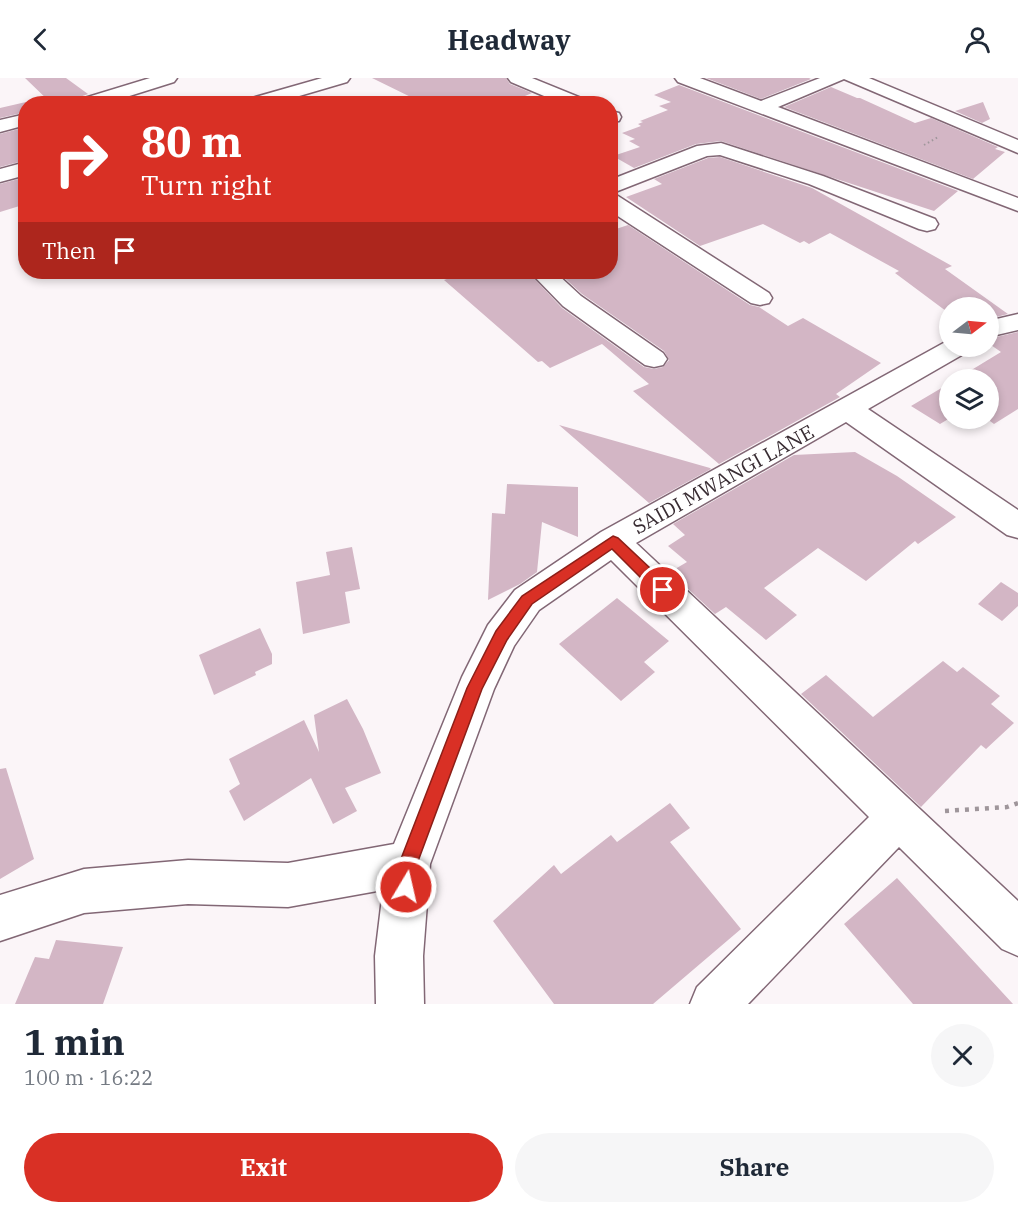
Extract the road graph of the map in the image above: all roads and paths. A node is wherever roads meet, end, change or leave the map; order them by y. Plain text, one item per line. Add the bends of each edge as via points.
1 (168, 78) edge
2 (341, 78) edge
3 (517, 78) edge
4 (684, 78) edge
5 (836, 78) edge
6 (852, 78) edge
7 (110, 96) edge
8 (279, 96) edge
9 (561, 96) edge
10 (762, 107) junction
11 (18, 121) edge
12 (0, 126) edge
13 (866, 147) junction
14 (1018, 147) edge
15 (18, 170) edge
16 (0, 176) edge
17 (816, 180) junction
18 (618, 185) edge
19 (1018, 204) edge
20 (618, 206) edge
21 (927, 224) dead end
22 (549, 279) edge
23 (760, 298) dead end
24 (1018, 322) edge
25 (999, 326) edge
26 (939, 357) edge
27 (654, 359) dead end
28 (848, 409) junction
29 (1018, 526) edge
30 (613, 541) junction
31 (1018, 803) edge
32 (897, 816) junction
33 (408, 864) junction
34 (0, 918) edge
35 (1018, 933) edge
36 (400, 1004) edge
37 (714, 1004) edge

1 - 7 street
2 - 8 street
3 - 9 street
4 - 10 street
5 - 10 street
6 - 14 street
10 - 13 street
11 - 12 street
13 - 17 street via 825,170
13 - 19 street
15 - 16 street
17 - 18 street via 712,148
17 - 21 street
20 - 23 street
22 - 27 street via 572,301
24 - 25 street
26 - 28 street, SAIDI MWANGI LANE
28 - 29 street
28 - 30 street, SAIDI MWANGI LANE
30 - 32 street
30 - 33 street, SAIDI MWANGI LANE via 527,600 501,636 475,688
31 - 32 path
32 - 35 street
32 - 37 street
33 - 34 street via 288,885 188,882 84,891
33 - 36 street, SAIDI MWANGI LANE via 399,956

